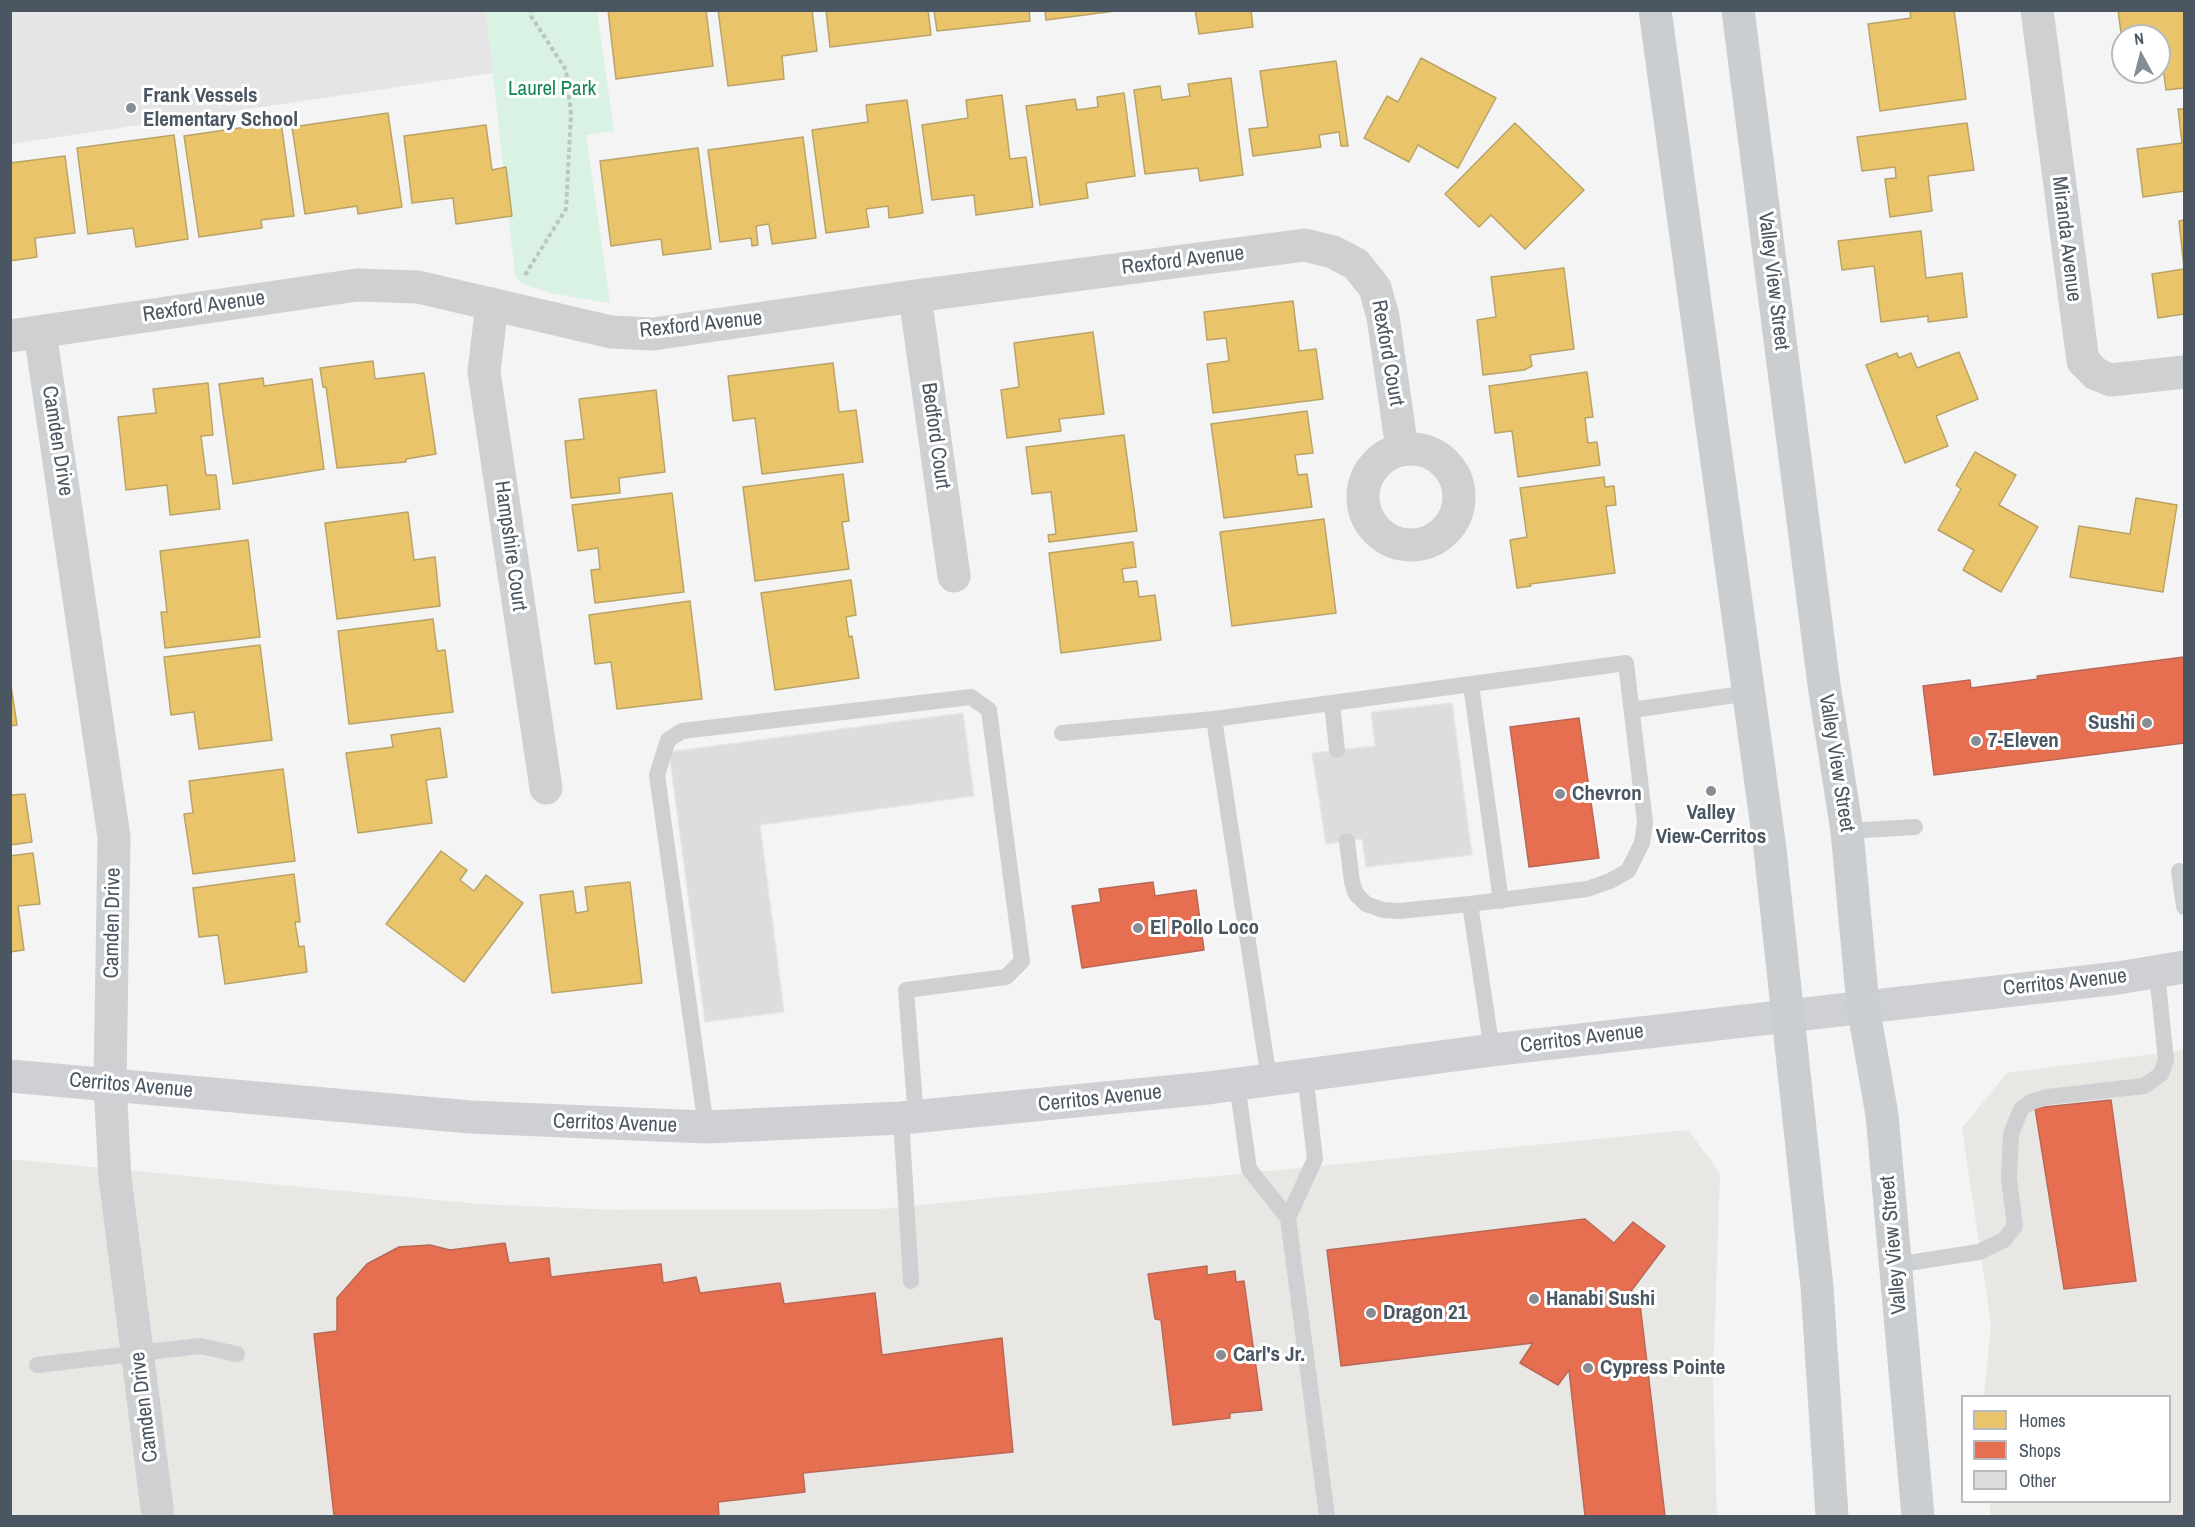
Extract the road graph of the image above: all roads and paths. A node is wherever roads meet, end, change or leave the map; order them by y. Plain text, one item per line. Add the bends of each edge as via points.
1 (531, 10) edge
2 (1655, 10) edge
3 (1738, 10) edge
4 (2037, 10) edge
5 (1356, 264) joint
6 (915, 296) junction
7 (492, 304) junction
8 (25, 334) edge
9 (2184, 372) edge
10 (1402, 449) dead end
11 (954, 576) dead end
12 (1471, 685) junction
13 (1749, 693) junction
14 (1332, 703) junction
15 (1632, 710) junction
16 (1214, 719) junction
17 (1062, 733) dead end
18 (1337, 750) dead end
19 (546, 788) dead end
20 (1915, 827) dead end
21 (1847, 831) junction
22 (1347, 841) dead end
23 (2180, 871) dead end
24 (1501, 901) junction
25 (1470, 904) junction
26 (2184, 907) edge
27 (2171, 970) edge
28 (1863, 1006) junction
29 (1787, 1014) junction
30 (1492, 1050) junction
31 (1305, 1073) junction
32 (10, 1076) edge
33 (1269, 1078) junction
34 (110, 1084) junction
35 (1237, 1084) junction
36 (908, 1118) junction
37 (706, 1127) junction
38 (1288, 1218) junction
39 (1895, 1265) junction
40 (911, 1281) dead end
41 (138, 1352) junction
42 (237, 1354) dead end
43 (37, 1365) dead end
44 (158, 1516) edge
45 (1327, 1516) edge
46 (1833, 1516) edge
47 (1918, 1516) edge

1 - 7 path via 531,16 566,70 571,114 566,209 521,283
2 - 13 main road
3 - 21 main road, Valley View Street via 1824,685
4 - 9 street, Miranda Avenue via 2083,361 2096,374 2111,380
5 - 6 street, Rexford Avenue via 1333,252 1305,246
5 - 10 street, Rexford Court via 1376,288
6 - 7 street, Rexford Avenue via 653,334 611,332
6 - 11 street, Bedford Court
7 - 8 street, Rexford Avenue via 418,287 357,285
7 - 19 street, Hampshire Court via 484,372
8 - 34 street, Camden Drive via 114,837
12 - 14 lane
12 - 15 lane via 1626,663
12 - 24 lane
13 - 15 lane
13 - 29 main road
14 - 16 lane
14 - 18 lane
15 - 24 lane via 1645,822 1642,843 1628,871 1587,889
16 - 17 lane
16 - 33 lane
20 - 21 lane
21 - 28 main road, Valley View Street
22 - 25 lane via 1352,882 1356,894 1366,904 1399,911
23 - 26 lane
24 - 25 lane
25 - 30 lane
27 - 28 main road, Cerritos Avenue
27 - 39 lane via 2166,1060 2161,1074 2144,1086 2047,1097 2021,1109 2011,1134 2009,1178 2015,1226 2004,1240 1979,1252
28 - 29 main road, Cerritos Avenue
28 - 39 main road, Valley View Street via 1882,1114
29 - 30 main road, Cerritos Avenue
29 - 46 main road via 1817,1287
30 - 31 main road, Cerritos Avenue
31 - 33 main road, Cerritos Avenue
31 - 38 lane via 1315,1159
32 - 34 main road, Cerritos Avenue
33 - 35 main road, Cerritos Avenue
34 - 37 main road, Cerritos Avenue via 470,1118
34 - 41 street, Camden Drive via 115,1178
35 - 36 main road, Cerritos Avenue
35 - 38 lane via 1249,1169
36 - 37 main road, Cerritos Avenue
36 - 37 lane via 906,990 1006,977 1022,962 989,710 971,697 682,731 668,740 657,775
36 - 40 lane
38 - 45 lane
39 - 47 main road, Valley View Street
41 - 42 lane via 200,1346
41 - 43 lane
41 - 44 street, Camden Drive

